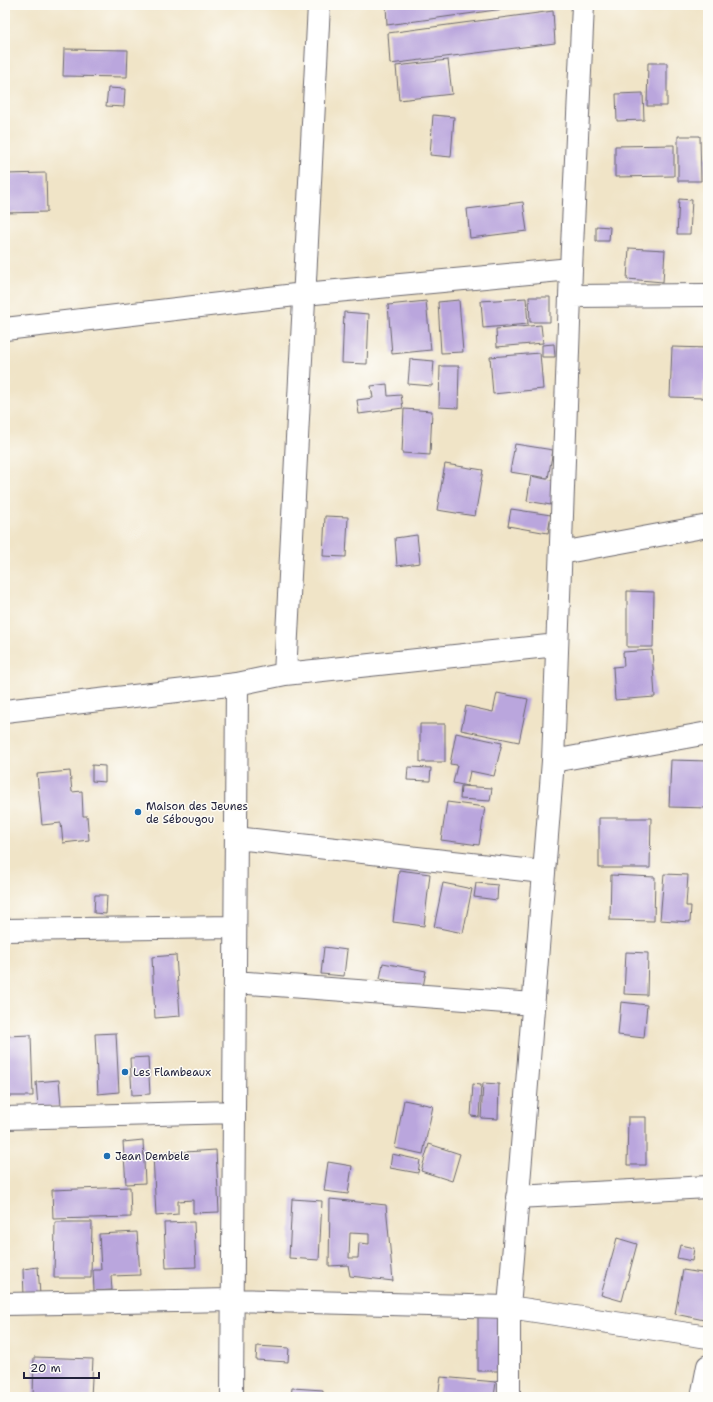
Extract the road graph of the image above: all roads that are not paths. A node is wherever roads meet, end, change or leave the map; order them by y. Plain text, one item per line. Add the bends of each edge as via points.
1 (319, 5) edge
2 (583, 5) edge
3 (571, 269) junction
4 (304, 294) junction
5 (708, 295) edge
6 (570, 296) junction
7 (5, 329) edge
8 (708, 526) edge
9 (561, 553) junction
10 (557, 645) junction
11 (285, 674) junction
12 (237, 684) junction
13 (5, 711) edge
14 (708, 733) edge
15 (553, 761) junction
16 (236, 838) junction
17 (543, 872) junction
18 (235, 927) junction
19 (5, 930) edge
20 (235, 982) junction
21 (534, 1004) junction
22 (234, 1112) junction
23 (5, 1118) edge
24 (708, 1187) edge
25 (517, 1197) junction
26 (233, 1300) junction
27 (5, 1304) edge
28 (509, 1307) junction
29 (708, 1337) edge
30 (708, 1366) edge
31 (232, 1397) edge
32 (509, 1397) edge
33 (702, 1397) edge

1 - 4 street
2 - 3 street
3 - 4 street
3 - 6 street
4 - 7 street
4 - 11 street
5 - 6 street
6 - 9 street
8 - 9 street
9 - 10 street
10 - 11 street
10 - 15 street
11 - 12 street
12 - 13 street
12 - 16 street
14 - 15 street
15 - 17 street
16 - 17 street
16 - 18 street
17 - 21 street
18 - 19 street
18 - 20 street
20 - 21 street
20 - 22 street
21 - 25 street
22 - 23 street
22 - 26 street
24 - 25 street
25 - 28 street
26 - 27 street
26 - 28 street
26 - 31 street
28 - 29 street
28 - 32 street
30 - 33 street

